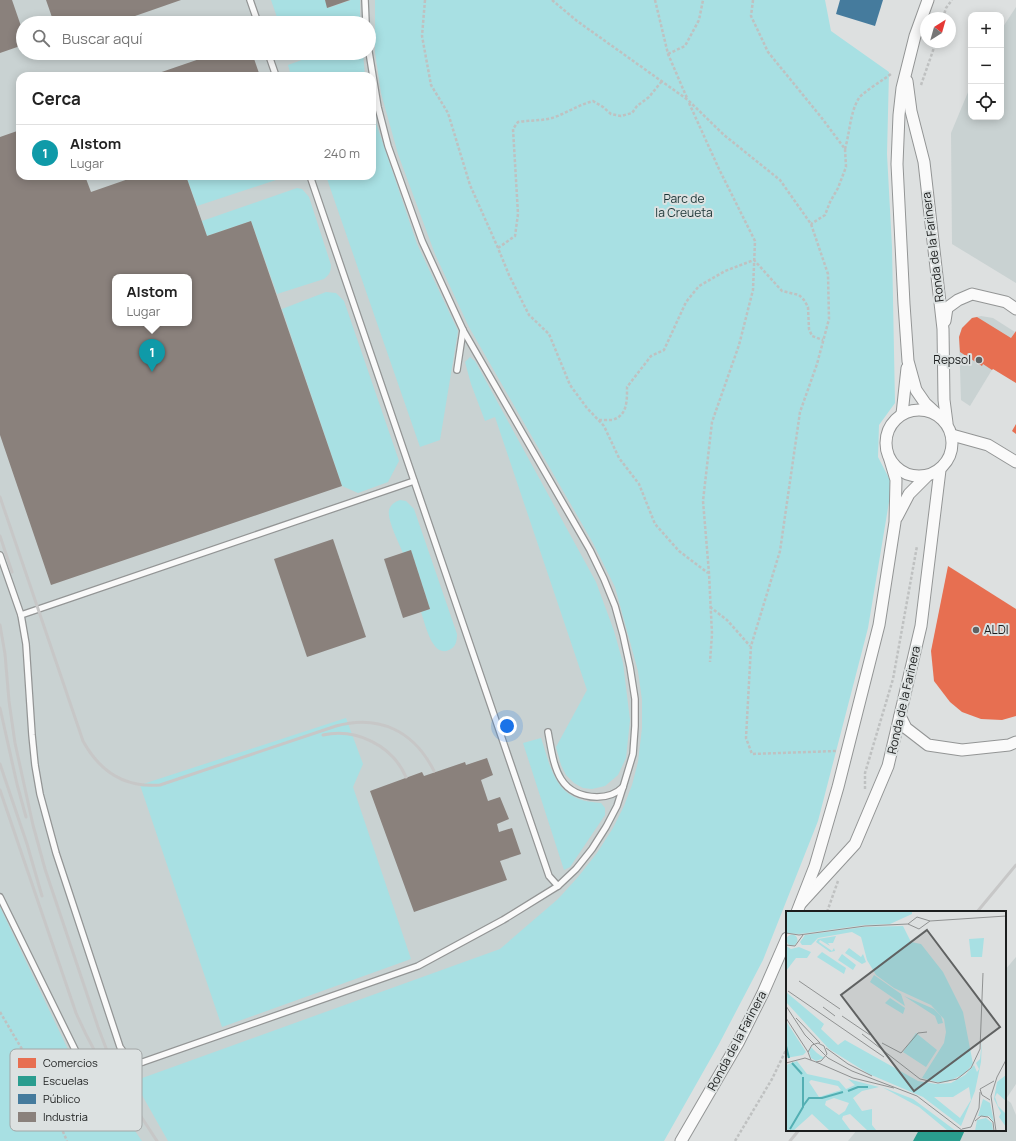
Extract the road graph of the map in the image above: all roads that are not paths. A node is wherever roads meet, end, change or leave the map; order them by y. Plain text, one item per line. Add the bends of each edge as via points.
1 (250, 0) edge
2 (365, 0) edge
3 (928, 0) edge
4 (256, 16) edge
5 (366, 16) edge
6 (270, 60) edge
7 (370, 60) edge
8 (275, 72) edge
9 (372, 72) edge
10 (905, 72) junction
11 (376, 95) edge
12 (311, 180) edge
13 (1016, 309) edge
14 (943, 329) junction
15 (464, 330) junction
16 (908, 361) junction
17 (457, 370) dead end
18 (902, 414) junction
19 (938, 414) junction
20 (947, 423) junction
21 (952, 435) junction
22 (890, 460) junction
23 (1016, 462) edge
24 (940, 470) junction
25 (927, 476) junction
26 (414, 481) junction
27 (895, 522) junction
28 (0, 555) edge
29 (20, 615) junction
30 (900, 716) junction
31 (548, 732) dead end
32 (1016, 742) edge
33 (624, 784) junction
34 (558, 886) junction
35 (0, 897) edge
36 (799, 908) edge
37 (786, 940) edge
38 (76, 1049) edge
39 (121, 1049) edge
40 (146, 1061) junction
41 (142, 1062) edge
42 (142, 1062) edge
43 (681, 1141) edge

1 - 4 lane
2 - 5 lane
3 - 10 street, Ronda de la Farinera via 914,36
6 - 8 lane
7 - 9 lane
10 - 14 street, Ronda de la Farinera via 911,111 924,162
10 - 16 street, Ronda de la Farinera via 899,116 897,164
11 - 15 lane via 388,146 422,241
12 - 26 lane
13 - 14 street via 1006,302 972,294 947,308
14 - 20 street, Ronda de la Farinera via 944,400
15 - 17 lane
15 - 33 lane via 590,550 615,606 635,699 633,754
16 - 18 street, Ronda de la Farinera
16 - 19 street, Ronda de la Farinera via 916,390
18 - 19 street via 914,409
18 - 22 street via 892,422 887,433 886,446
19 - 20 street
20 - 21 street
21 - 23 street via 988,445
21 - 24 street via 953,447 949,459
22 - 25 street via 900,470 913,476
22 - 27 street, Ronda de la Farinera via 896,480
24 - 25 street
24 - 30 street, Ronda de la Farinera via 921,626
25 - 27 street, Ronda de la Farinera via 909,494
26 - 29 lane
26 - 34 lane via 549,876
27 - 36 street, Ronda de la Farinera via 878,626 847,751 815,866
28 - 29 lane
29 - 39 lane via 26,644 35,765 48,826
30 - 32 street via 906,728 928,745 962,750
30 - 36 street, Ronda de la Farinera via 888,766 855,844
31 - 33 lane via 558,774 561,780 576,792 602,797 615,793
33 - 34 lane via 617,806 592,849
34 - 40 lane via 503,920 418,966
35 - 38 lane
37 - 43 street, Ronda de la Farinera via 738,1043
40 - 41 lane
40 - 42 lane

